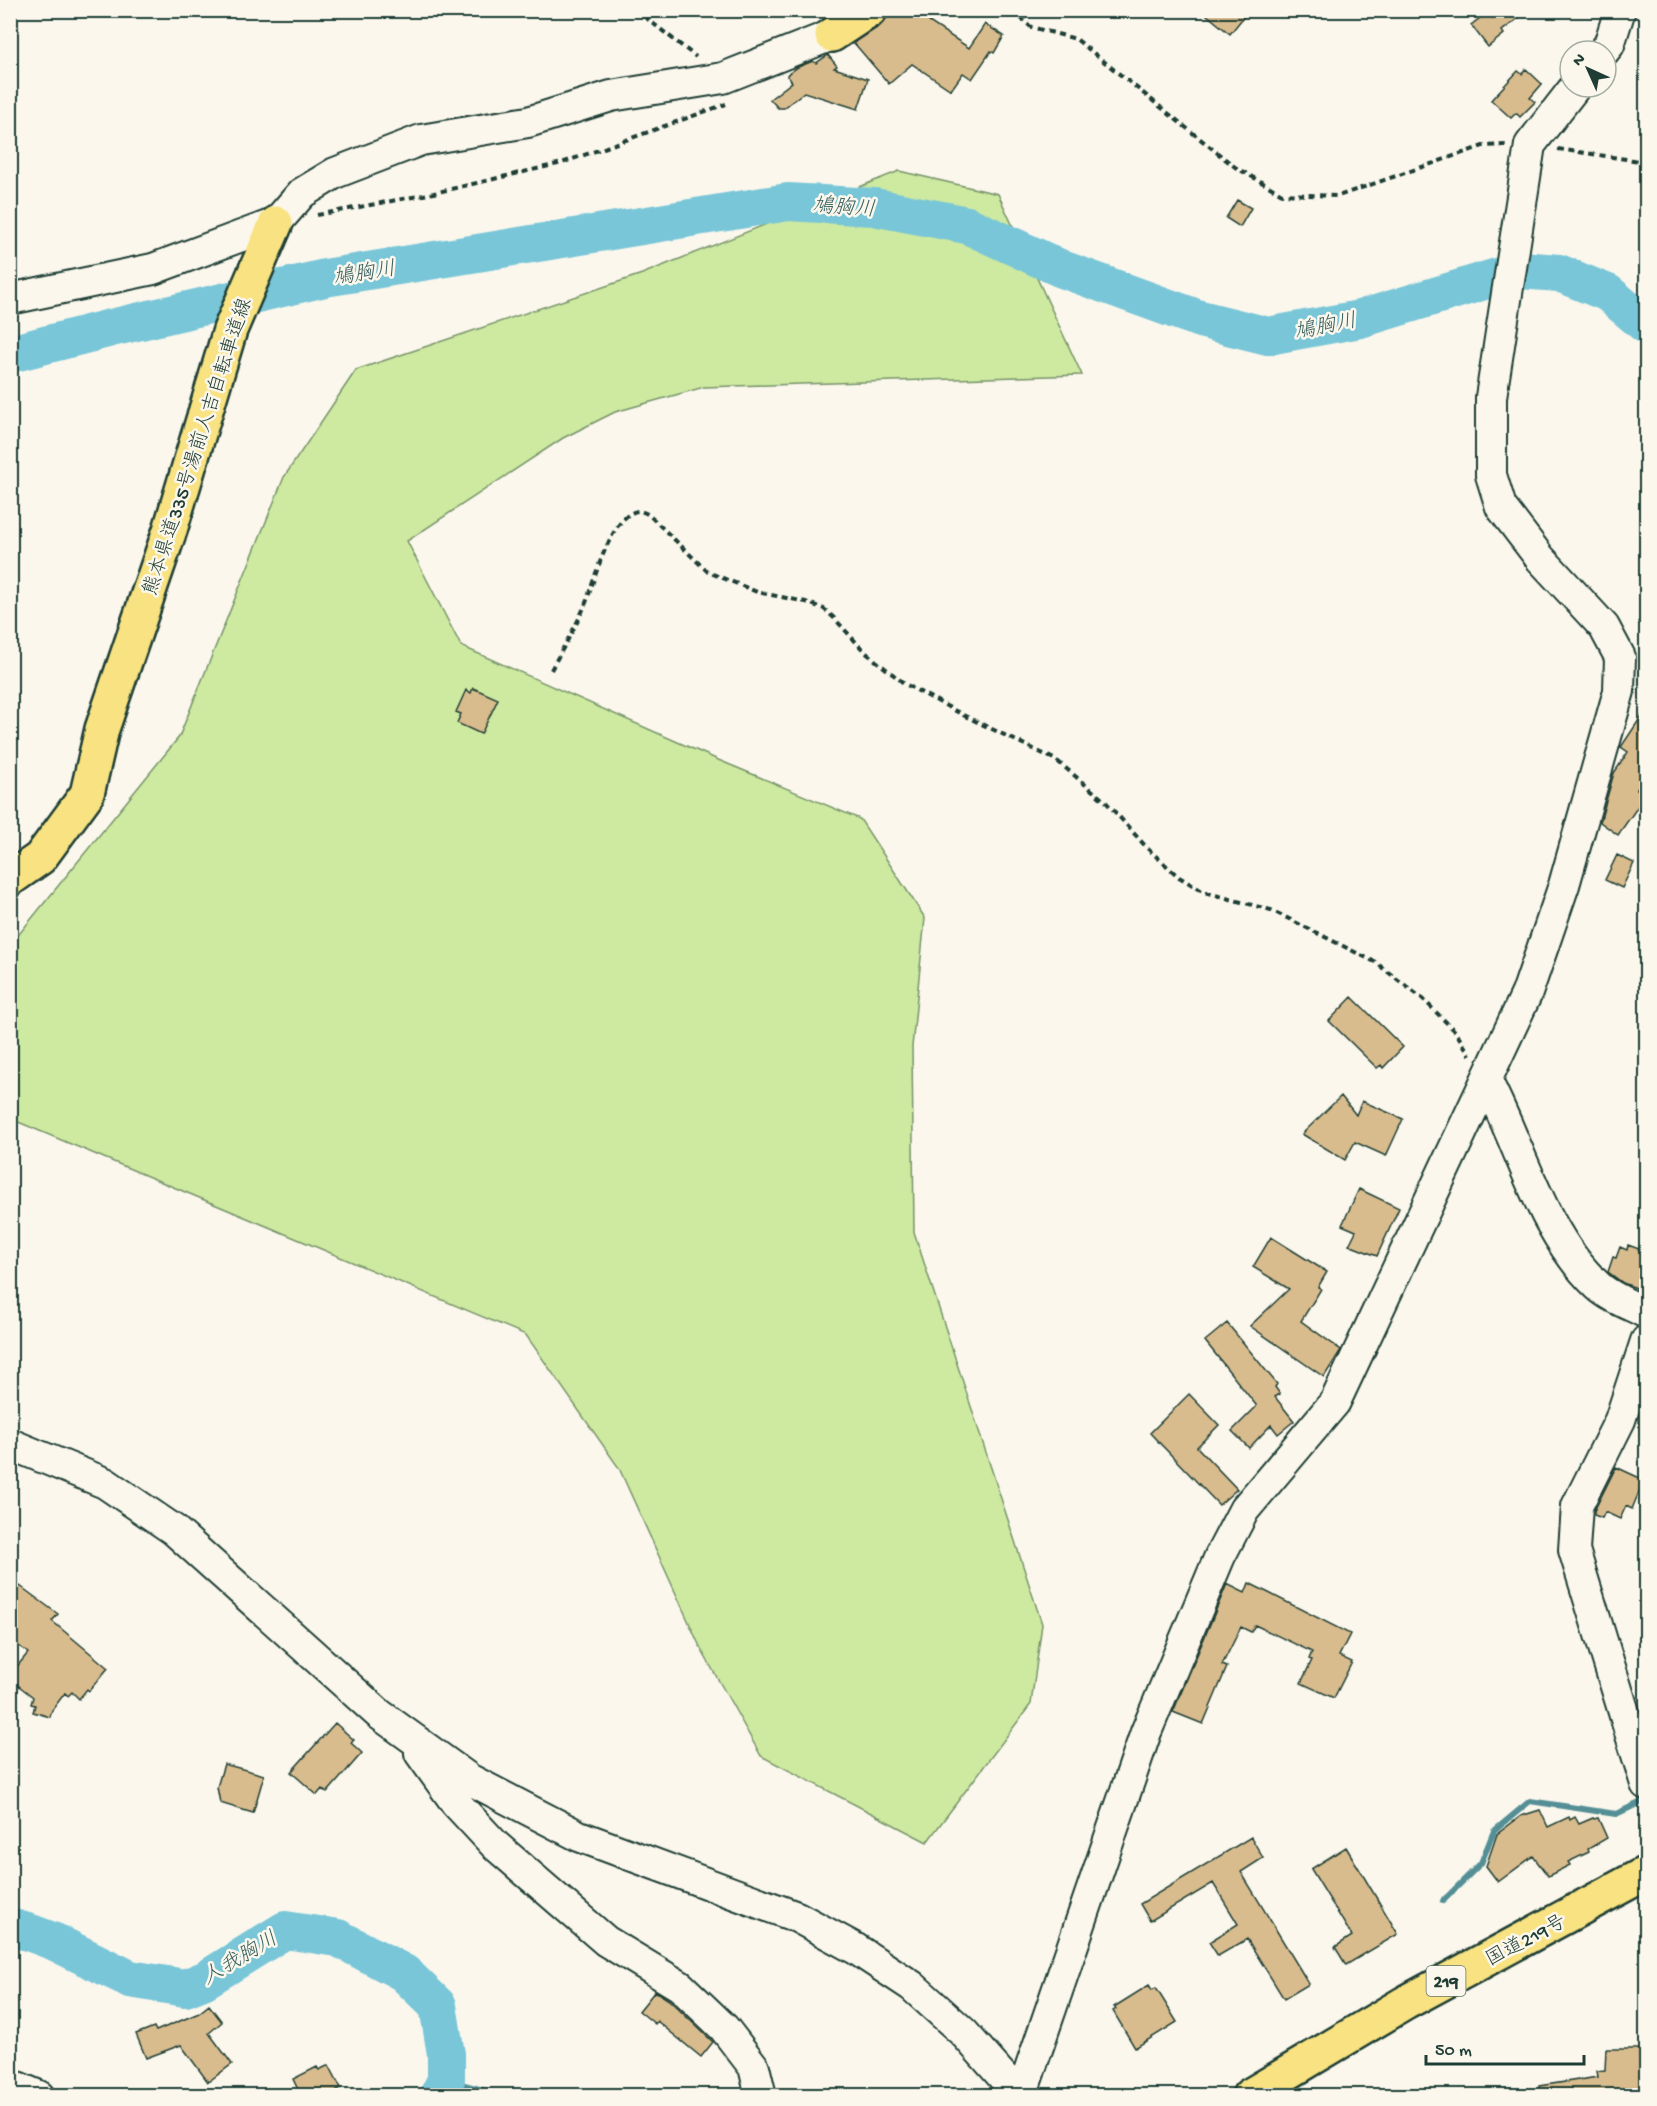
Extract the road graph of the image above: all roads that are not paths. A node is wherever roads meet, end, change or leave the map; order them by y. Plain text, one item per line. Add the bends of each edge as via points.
1 (870, 10) edge
2 (1620, 10) edge
3 (832, 35) joint
4 (1611, 39) edge
5 (1566, 99) edge
6 (276, 223) junction
7 (10, 299) edge
8 (10, 879) edge
9 (1486, 1080) junction
10 (1647, 1313) edge
11 (1647, 1341) edge
12 (10, 1444) edge
13 (406, 1734) junction
14 (1646, 1784) edge
15 (1641, 1882) edge
16 (10, 2084) edge
17 (39, 2096) edge
18 (761, 2096) edge
19 (1020, 2096) edge
20 (1249, 2096) edge

1 - 3 main road
2 - 4 street
3 - 6 street via 728,89 611,96 528,122 421,140 335,173 302,193
5 - 9 street via 1530,145 1491,397 1491,475 1501,507 1540,558 1604,627 1620,657 1619,691 1564,885 1527,993
6 - 7 street via 153,269
6 - 8 main road, 熊本県道335号湯前人吉自転車道線 via 230,330 170,530 102,729 87,794 40,858
9 - 10 street via 1551,1226 1600,1288
9 - 19 street via 1335,1402 1244,1510 1220,1556 1146,1732
11 - 14 street via 1620,1420 1577,1506 1574,1550
12 - 13 street via 105,1484 174,1530
13 - 18 street via 456,1803 495,1845 606,1941 680,1986 724,2028 754,2067
13 - 19 street via 469,1779 579,1836 797,1917 856,1949 912,1986 964,2033
15 - 20 main road, 国道219号 / 219 via 1405,2003
16 - 17 street

